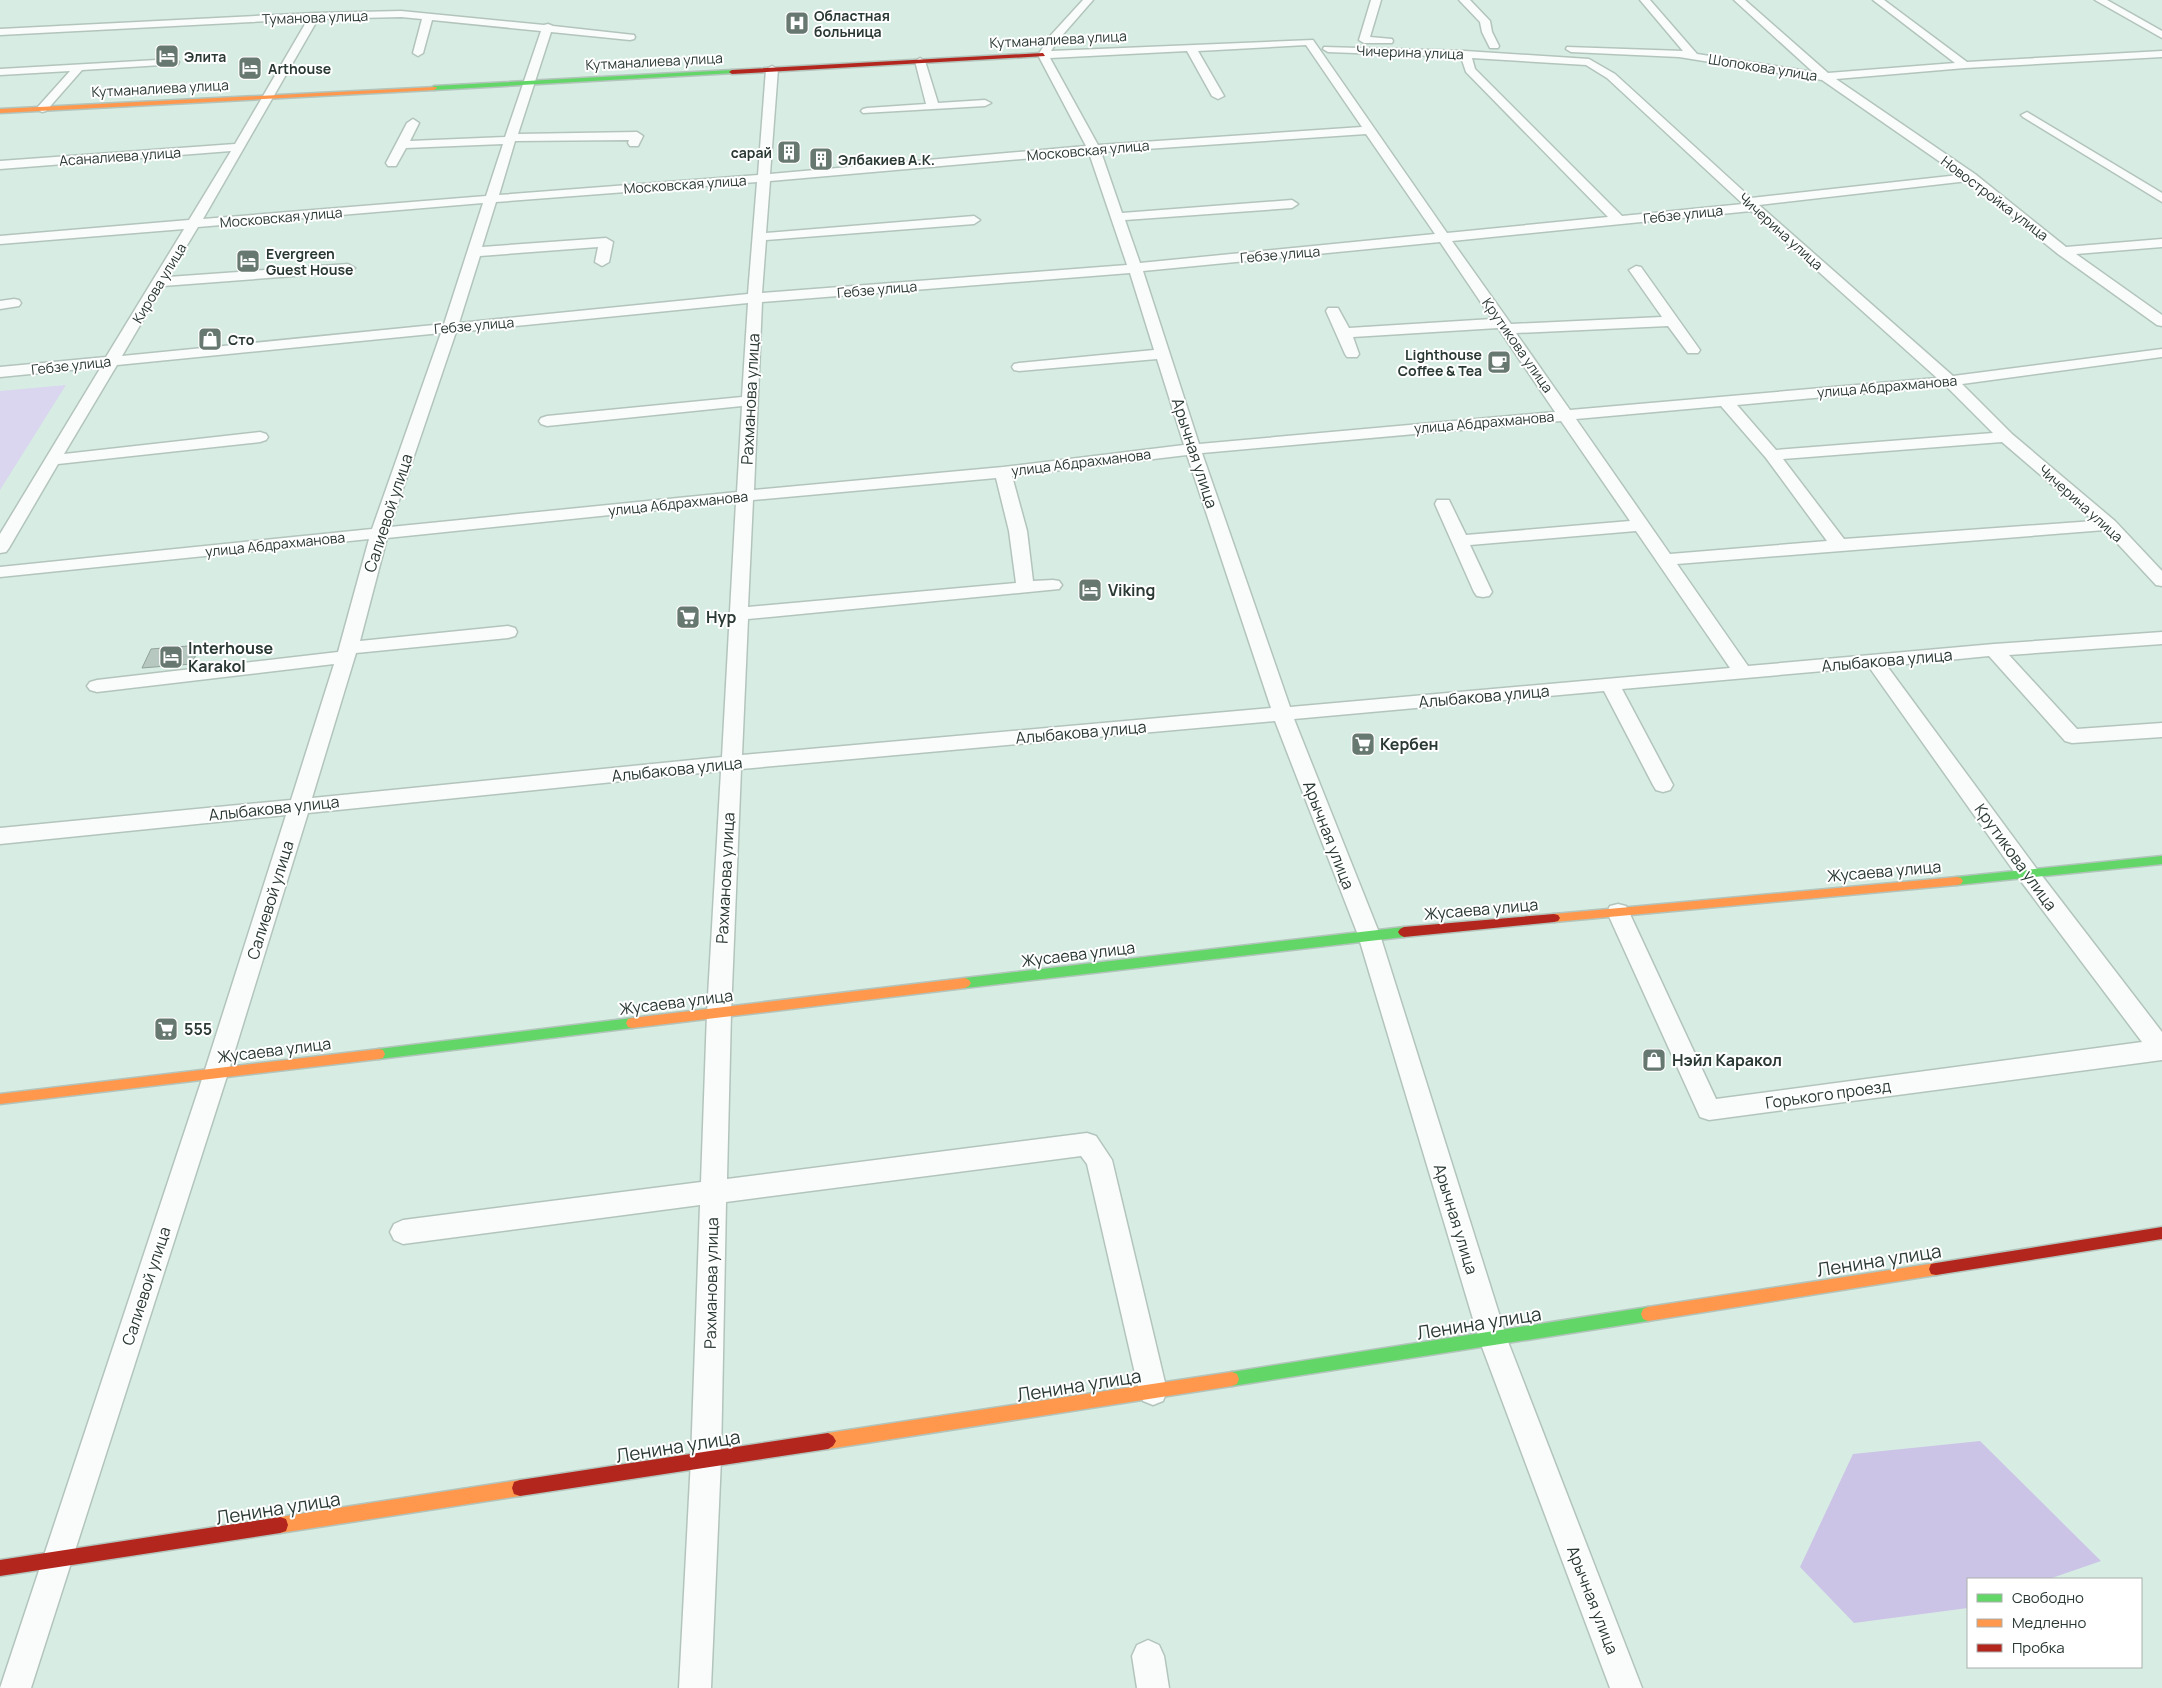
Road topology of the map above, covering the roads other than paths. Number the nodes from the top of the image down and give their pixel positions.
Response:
1 (1088, 0) edge
2 (1376, 0) edge
3 (1464, 0) edge
4 (1645, 0) edge
5 (1739, 0) edge
6 (1878, 0) edge
7 (2100, 0) edge
8 (315, 16) junction
9 (428, 16) junction
10 (548, 27) junction
11 (0, 32) edge
12 (2162, 34) edge
13 (630, 37) dead end
14 (1310, 42) joint
15 (1494, 46) junction
16 (1191, 48) junction
17 (1328, 48) dead end
18 (418, 53) dead end
19 (1465, 54) junction
20 (2162, 54) edge
21 (1043, 55) junction
22 (1692, 56) junction
23 (920, 61) junction
24 (174, 62) dead end
25 (1965, 65) junction
26 (80, 67) junction
27 (772, 69) junction
28 (0, 72) edge
29 (1825, 77) junction
30 (528, 82) junction
31 (1218, 96) dead end
32 (270, 98) junction
33 (985, 103) dead end
34 (933, 107) junction
35 (42, 109) junction
36 (0, 111) edge
37 (867, 111) dead end
38 (2027, 115) dead end
39 (413, 123) dead end
40 (1370, 130) junction
41 (510, 139) junction
42 (634, 142) dead end
43 (402, 145) junction
44 (240, 147) junction
45 (1094, 149) junction
46 (392, 163) dead end
47 (0, 165) edge
48 (1971, 177) junction
49 (764, 178) junction
50 (491, 198) junction
51 (2162, 198) edge
52 (1292, 204) dead end
53 (1751, 204) junction
54 (1118, 217) junction
55 (974, 220) dead end
56 (1618, 220) junction
57 (194, 225) junction
58 (760, 237) junction
59 (1444, 238) junction
60 (0, 240) edge
61 (2162, 243) edge
62 (2063, 251) junction
63 (474, 252) junction
64 (602, 262) dead end
65 (348, 268) dead end
66 (1135, 268) junction
67 (1636, 270) dead end
68 (159, 282) junction
69 (755, 298) junction
70 (1333, 311) dead end
71 (1673, 321) junction
72 (2162, 322) edge
73 (1504, 326) junction
74 (450, 327) junction
75 (1344, 333) junction
76 (1693, 350) dead end
77 (2162, 353) edge
78 (1164, 354) junction
79 (1352, 354) dead end
80 (113, 360) junction
81 (1019, 367) dead end
82 (0, 372) edge
83 (1950, 381) junction
84 (1725, 401) junction
85 (750, 402) junction
86 (1566, 415) junction
87 (547, 421) dead end
88 (260, 437) dead end
89 (2006, 437) junction
90 (1193, 449) junction
91 (1772, 455) junction
92 (54, 460) junction
93 (1003, 472) junction
94 (744, 496) junction
95 (1443, 504) dead end
96 (1642, 525) junction
97 (2109, 526) junction
98 (379, 534) junction
99 (1460, 541) junction
100 (1839, 545) junction
101 (0, 548) edge
102 (1666, 560) junction
103 (0, 572) edge
104 (2162, 580) edge
105 (1053, 585) dead end
106 (1025, 587) junction
107 (1483, 592) dead end
108 (738, 614) junction
109 (508, 632) dead end
110 (2162, 638) edge
111 (1994, 650) junction
112 (347, 652) junction
113 (1874, 661) junction
114 (1743, 673) junction
115 (1610, 685) junction
116 (97, 686) dead end
117 (1282, 713) junction
118 (2162, 730) edge
119 (731, 763) junction
120 (1663, 785) dead end
121 (299, 806) junction
122 (0, 836) edge
123 (2162, 860) edge
124 (2028, 874) junction
125 (1618, 912) junction
126 (1369, 935) junction
127 (719, 1013) junction
128 (2162, 1049) edge
129 (216, 1073) junction
130 (0, 1099) edge
131 (713, 1191) junction
132 (403, 1232) dead end
133 (2162, 1233) edge
134 (1493, 1339) junction
135 (1153, 1391) junction
136 (706, 1459) junction
137 (56, 1560) junction
138 (0, 1568) edge
139 (1148, 1656) dead end
140 (15, 1688) edge
141 (695, 1688) edge
142 (1153, 1688) edge
143 (1626, 1688) edge

1 - 21 street
2 - 15 street, Шопокова улица
3 - 15 street
4 - 22 street
5 - 29 street, Новостройка улица
6 - 25 street
7 - 12 street
8 - 9 street, Туманова улица
8 - 11 street, Туманова улица
8 - 32 street, Кирова улица
9 - 10 street, Туманова улица
9 - 18 street
10 - 13 street, Туманова улица
10 - 30 street, Салиевой улица
14 - 16 street, Кутманалиева улица
14 - 40 street, Крутикова улица
15 - 22 street, Шопокова улица
16 - 21 street, Кутманалиева улица
16 - 31 street
17 - 19 street, Чичерина улица
19 - 53 street, Чичерина улица
19 - 56 street
20 - 25 street, Шопокова улица
21 - 23 street, Кутманалиева улица
21 - 45 street, Арычная улица
22 - 29 street, Шопокова улица
23 - 27 street, Кутманалиева улица
23 - 34 street
24 - 26 street
25 - 29 street, Шопокова улица
26 - 28 street
26 - 35 street
27 - 30 street, Кутманалиева улица
27 - 49 street, Рахманова улица
29 - 48 street, Новостройка улица
30 - 32 street, Кутманалиева улица
30 - 41 street, Салиевой улица
32 - 35 street, Кутманалиева улица
32 - 44 street, Кирова улица
33 - 34 street
34 - 37 street
35 - 36 street, Кутманалиева улица
38 - 51 street
39 - 43 street
40 - 45 street, Московская улица
40 - 59 street, Крутикова улица
41 - 42 street
41 - 43 street
41 - 50 street, Салиевой улица
43 - 46 street
44 - 47 street, Асаналиева улица
44 - 57 street, Кирова улица
45 - 49 street, Московская улица
45 - 54 street, Арычная улица
48 - 53 street, Гебзе улица
48 - 62 street, Новостройка улица
49 - 50 street, Московская улица
49 - 58 street, Рахманова улица
50 - 57 street, Московская улица
50 - 63 street, Салиевой улица
52 - 54 street
53 - 56 street, Гебзе улица
53 - 83 street, Чичерина улица
54 - 66 street, Арычная улица
55 - 58 street
56 - 59 street, Гебзе улица
57 - 60 street, Московская улица
57 - 68 street, Кирова улица
58 - 69 street, Рахманова улица
59 - 66 street, Гебзе улица
59 - 73 street, Крутикова улица
61 - 62 street
62 - 72 street, Новостройка улица
63 - 64 street
63 - 74 street, Салиевой улица
65 - 68 street
66 - 69 street, Гебзе улица
66 - 78 street, Арычная улица
67 - 71 street
68 - 80 street, Кирова улица
69 - 74 street, Гебзе улица
69 - 85 street, Рахманова улица
70 - 75 street
71 - 73 street
71 - 76 street
73 - 75 street
73 - 86 street, Крутикова улица
74 - 80 street, Гебзе улица
74 - 98 street, Салиевой улица
75 - 79 street
77 - 83 street, улица Абдрахманова
78 - 81 street
78 - 90 street, Арычная улица
80 - 82 street, Гебзе улица
80 - 92 street, Кирова улица
83 - 84 street, улица Абдрахманова
83 - 89 street, Чичерина улица
84 - 86 street, улица Абдрахманова
84 - 91 street
85 - 87 street
85 - 94 street, Рахманова улица
86 - 90 street, улица Абдрахманова
86 - 96 street, Крутикова улица
88 - 92 street
89 - 91 street
89 - 97 street, Чичерина улица
90 - 93 street, улица Абдрахманова
90 - 117 street, Арычная улица
91 - 100 street
92 - 101 street, Кирова улица
93 - 94 street, улица Абдрахманова
93 - 106 street
94 - 98 street, улица Абдрахманова
94 - 108 street, Рахманова улица
95 - 99 street
96 - 99 street
96 - 102 street, Крутикова улица
97 - 100 street
97 - 104 street, Чичерина улица
98 - 103 street, улица Абдрахманова
98 - 112 street, Салиевой улица
99 - 107 street
100 - 102 street
102 - 114 street, Крутикова улица
105 - 106 street
106 - 108 street
108 - 119 street, Рахманова улица
109 - 112 street
110 - 111 street, Алыбакова улица
111 - 113 street, Алыбакова улица
111 - 118 street
112 - 116 street
112 - 121 street, Салиевой улица
113 - 114 street, Алыбакова улица
113 - 124 street, Крутикова улица
114 - 115 street, Алыбакова улица
115 - 117 street, Алыбакова улица
115 - 120 street
117 - 119 street, Алыбакова улица
117 - 126 street, Арычная улица
119 - 121 street, Алыбакова улица
119 - 127 street, Рахманова улица
121 - 122 street, Алыбакова улица
121 - 129 street, Салиевой улица
123 - 124 street, Жусаева улица
124 - 125 street, Жусаева улица
124 - 128 street, Крутикова улица
125 - 126 street, Жусаева улица
125 - 128 street, Горького проезд
126 - 127 street, Жусаева улица
126 - 134 street, Арычная улица
127 - 129 street, Жусаева улица
127 - 131 street, Рахманова улица
129 - 130 street, Жусаева улица
129 - 137 street, Салиевой улица
131 - 132 street
131 - 135 street
131 - 136 street, Рахманова улица
133 - 134 street, Ленина улица
134 - 135 street, Ленина улица
134 - 143 street, Арычная улица
135 - 136 street, Ленина улица
136 - 137 street, Ленина улица
136 - 141 street, Рахманова улица
137 - 138 street, Ленина улица
137 - 140 street, Салиевой улица
139 - 142 street

